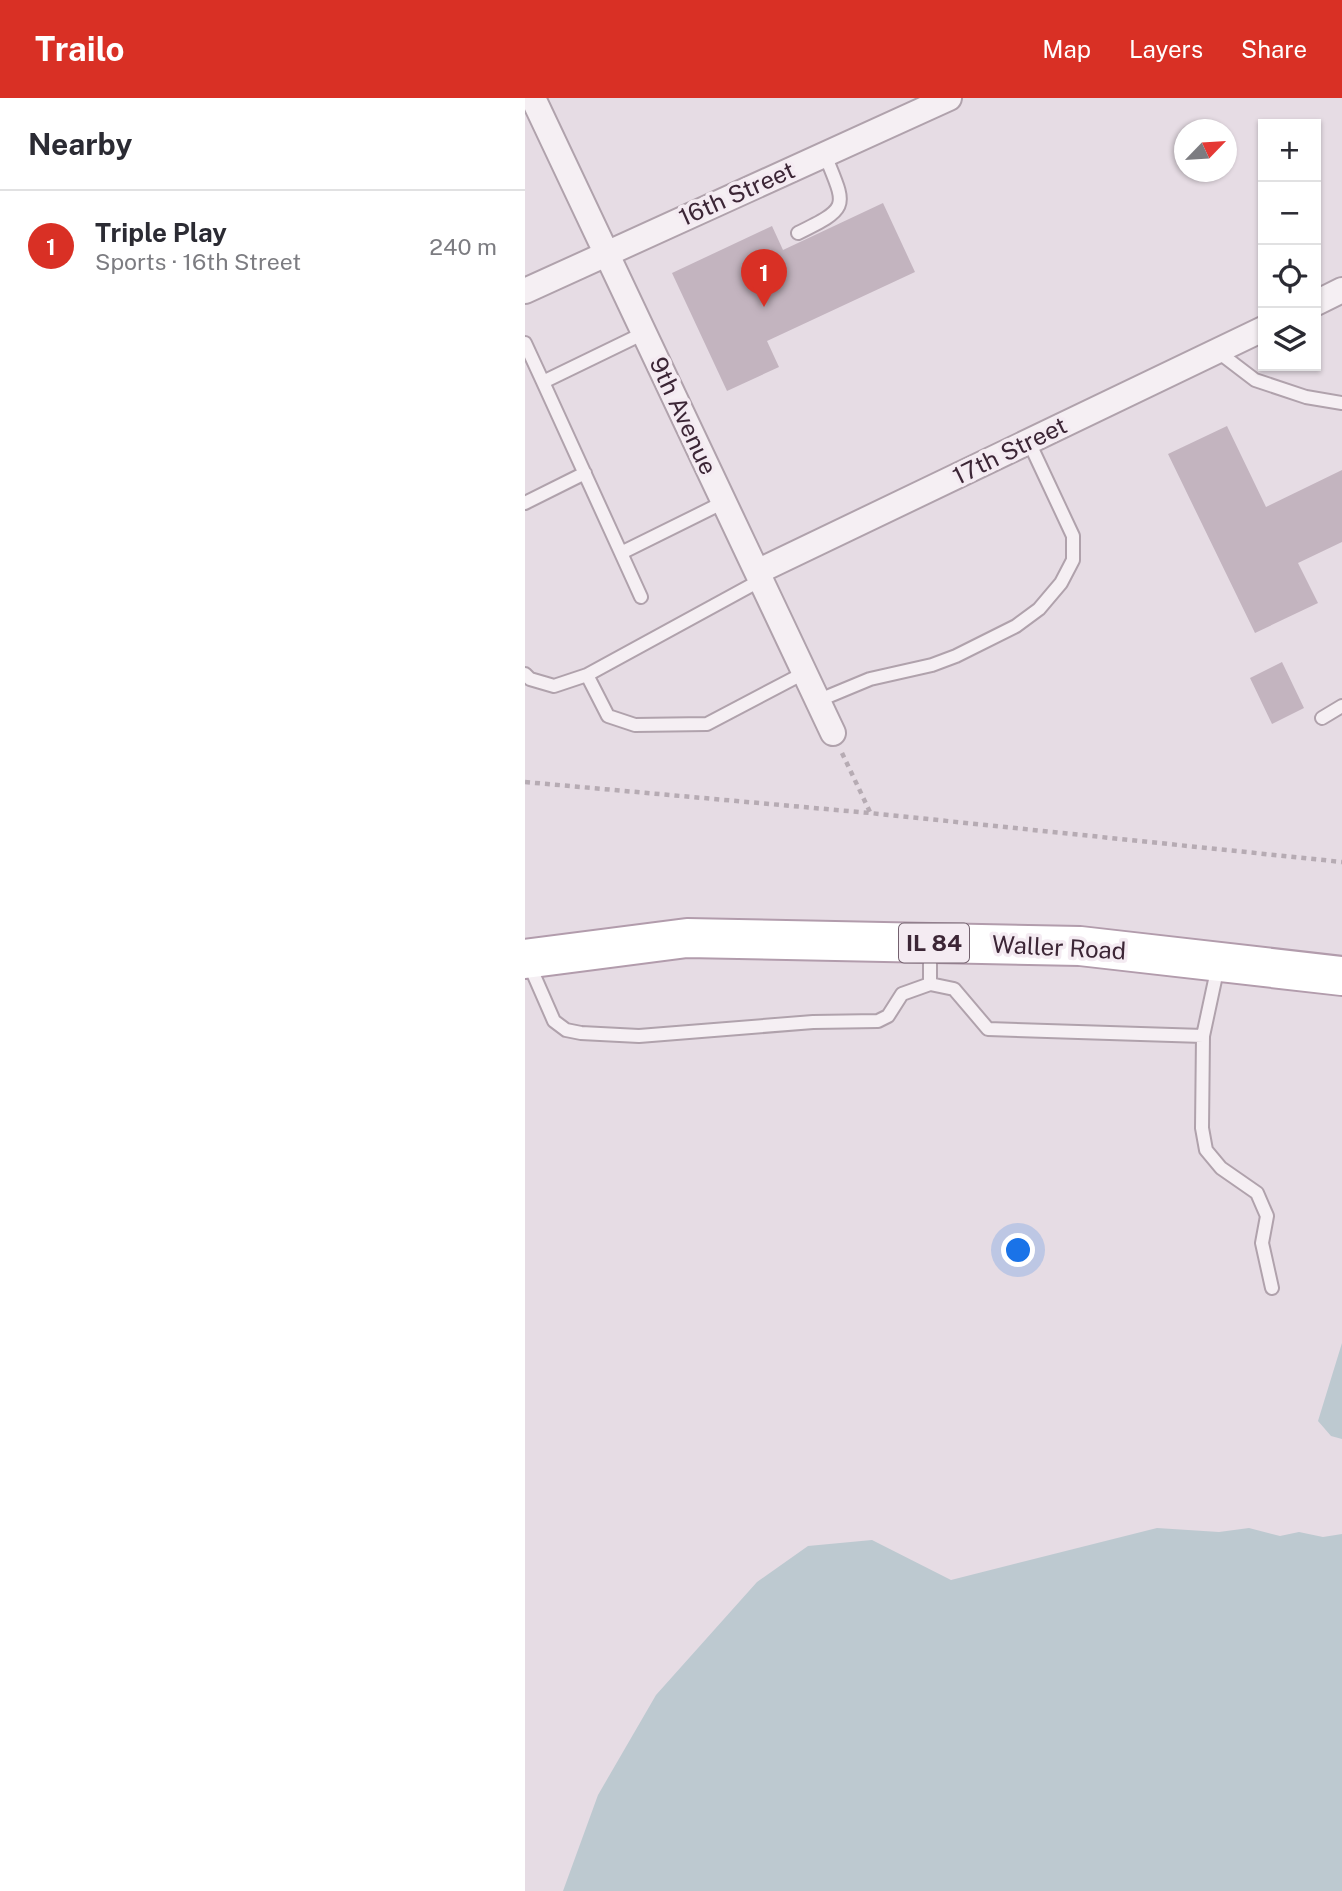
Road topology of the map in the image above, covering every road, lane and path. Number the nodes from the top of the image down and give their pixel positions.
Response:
1 (533, 98) edge
2 (949, 98) edge
3 (825, 155) junction
4 (798, 233) dead end
5 (606, 254) junction
6 (1342, 290) edge
7 (525, 291) edge
8 (1321, 300) edge
9 (1258, 331) edge
10 (644, 333) junction
11 (525, 343) edge
12 (1217, 351) junction
13 (543, 382) junction
14 (1342, 402) edge
15 (1028, 442) junction
16 (585, 473) junction
17 (724, 502) junction
18 (525, 503) edge
19 (621, 553) junction
20 (759, 576) junction
21 (641, 597) dead end
22 (804, 673) junction
23 (525, 674) edge
24 (587, 675) junction
25 (817, 701) junction
26 (1342, 706) edge
27 (1322, 718) dead end
28 (833, 733) joint
29 (525, 782) edge
30 (870, 813) junction
31 (1342, 862) edge
32 (930, 943) junction
33 (526, 959) edge
34 (1218, 962) junction
35 (1342, 976) edge
36 (930, 984) junction
37 (1203, 1036) junction
38 (1272, 1288) dead end

1 - 5 street, 9th Avenue
2 - 3 street, 16th Street
3 - 4 lane
3 - 5 street, 16th Street
5 - 7 street, 16th Street
5 - 10 street, 9th Avenue
6 - 8 street
9 - 12 street, 17th Street
10 - 13 lane
10 - 17 street, 9th Avenue
11 - 13 lane
12 - 14 lane
12 - 15 street, 17th Street
13 - 16 lane
15 - 20 street, 17th Street
15 - 25 lane
16 - 18 lane
16 - 19 lane
17 - 19 lane
17 - 20 street, 9th Avenue
19 - 21 lane
20 - 22 street, 9th Avenue
20 - 24 lane
22 - 24 lane
22 - 25 street, 9th Avenue
23 - 24 lane
25 - 28 street, 9th Avenue
26 - 27 lane
28 - 30 path
29 - 30 path
30 - 31 path
32 - 33 main road, Waller Road / IL 84
32 - 34 main road, Waller Road / IL 84
32 - 36 lane
33 - 36 lane
34 - 35 main road, Waller Road / IL 84
34 - 37 lane
36 - 37 lane
37 - 38 lane

